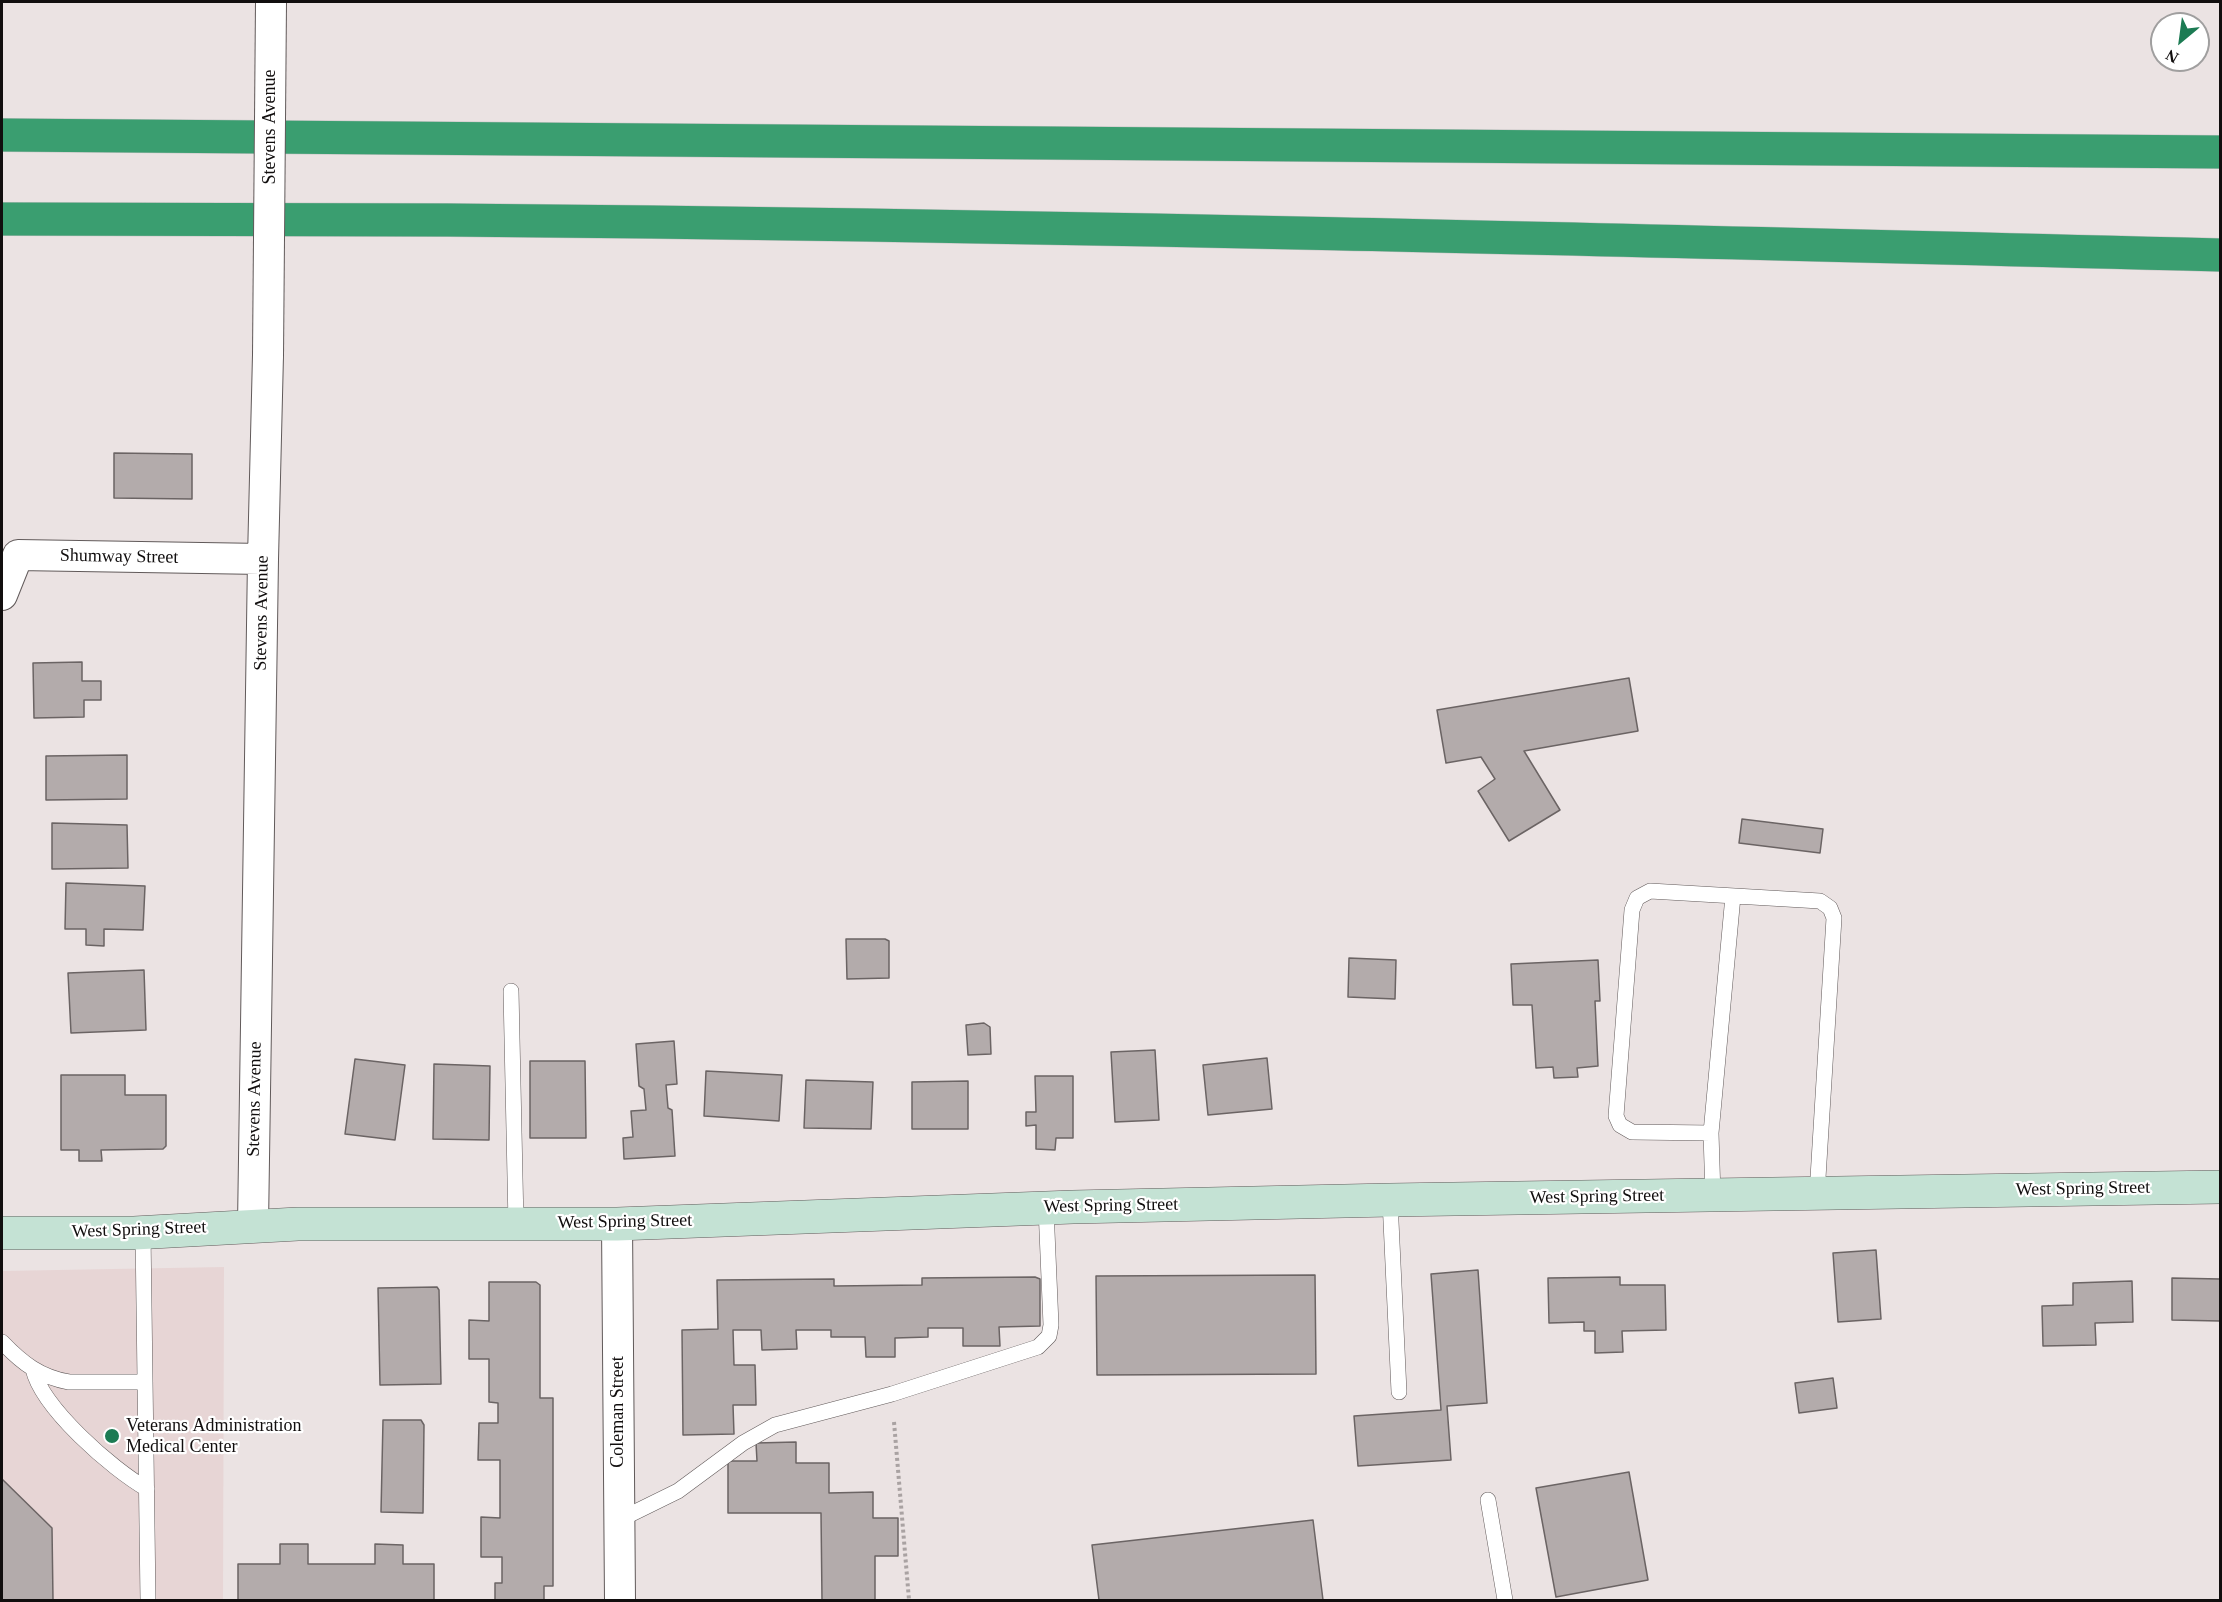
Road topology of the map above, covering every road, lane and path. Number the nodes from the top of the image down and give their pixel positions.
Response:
1 (271, 2) edge
2 (2, 135) edge
3 (2220, 152) edge
4 (2, 220) edge
5 (2220, 255) edge
6 (263, 559) junction
7 (2, 595) edge
8 (1733, 896) junction
9 (511, 991) dead end
10 (1711, 1133) junction
11 (2220, 1187) edge
12 (1817, 1194) junction
13 (1713, 1196) junction
14 (1390, 1200) junction
15 (1046, 1208) junction
16 (516, 1224) junction
17 (617, 1224) junction
18 (253, 1225) junction
19 (143, 1232) junction
20 (2, 1233) edge
21 (2, 1342) edge
22 (33, 1369) junction
23 (145, 1382) junction
24 (1399, 1392) dead end
25 (892, 1394) junction
26 (147, 1489) junction
27 (1488, 1500) dead end
28 (619, 1520) junction
29 (148, 1600) edge
30 (620, 1600) edge
31 (909, 1600) edge
32 (1505, 1600) edge

1 - 6 street, Stevens Avenue, bridge
2 - 3 highway
4 - 5 highway
6 - 7 street, Shumway Street
6 - 18 street, Stevens Avenue
8 - 10 lane
8 - 10 lane
8 - 12 lane
9 - 16 lane
10 - 13 lane
11 - 12 main road, West Spring Street
12 - 13 main road, West Spring Street
13 - 14 main road, West Spring Street
14 - 15 main road, West Spring Street
14 - 24 lane
15 - 17 main road, West Spring Street
15 - 25 lane
16 - 17 main road, West Spring Street
16 - 18 main road, West Spring Street
17 - 28 street, Coleman Street
18 - 19 main road, West Spring Street
19 - 20 main road, West Spring Street
19 - 23 lane
21 - 22 lane
22 - 23 lane
22 - 26 lane
23 - 26 lane
25 - 28 lane
25 - 31 path
26 - 29 lane
27 - 32 lane
28 - 30 street, Coleman Street

